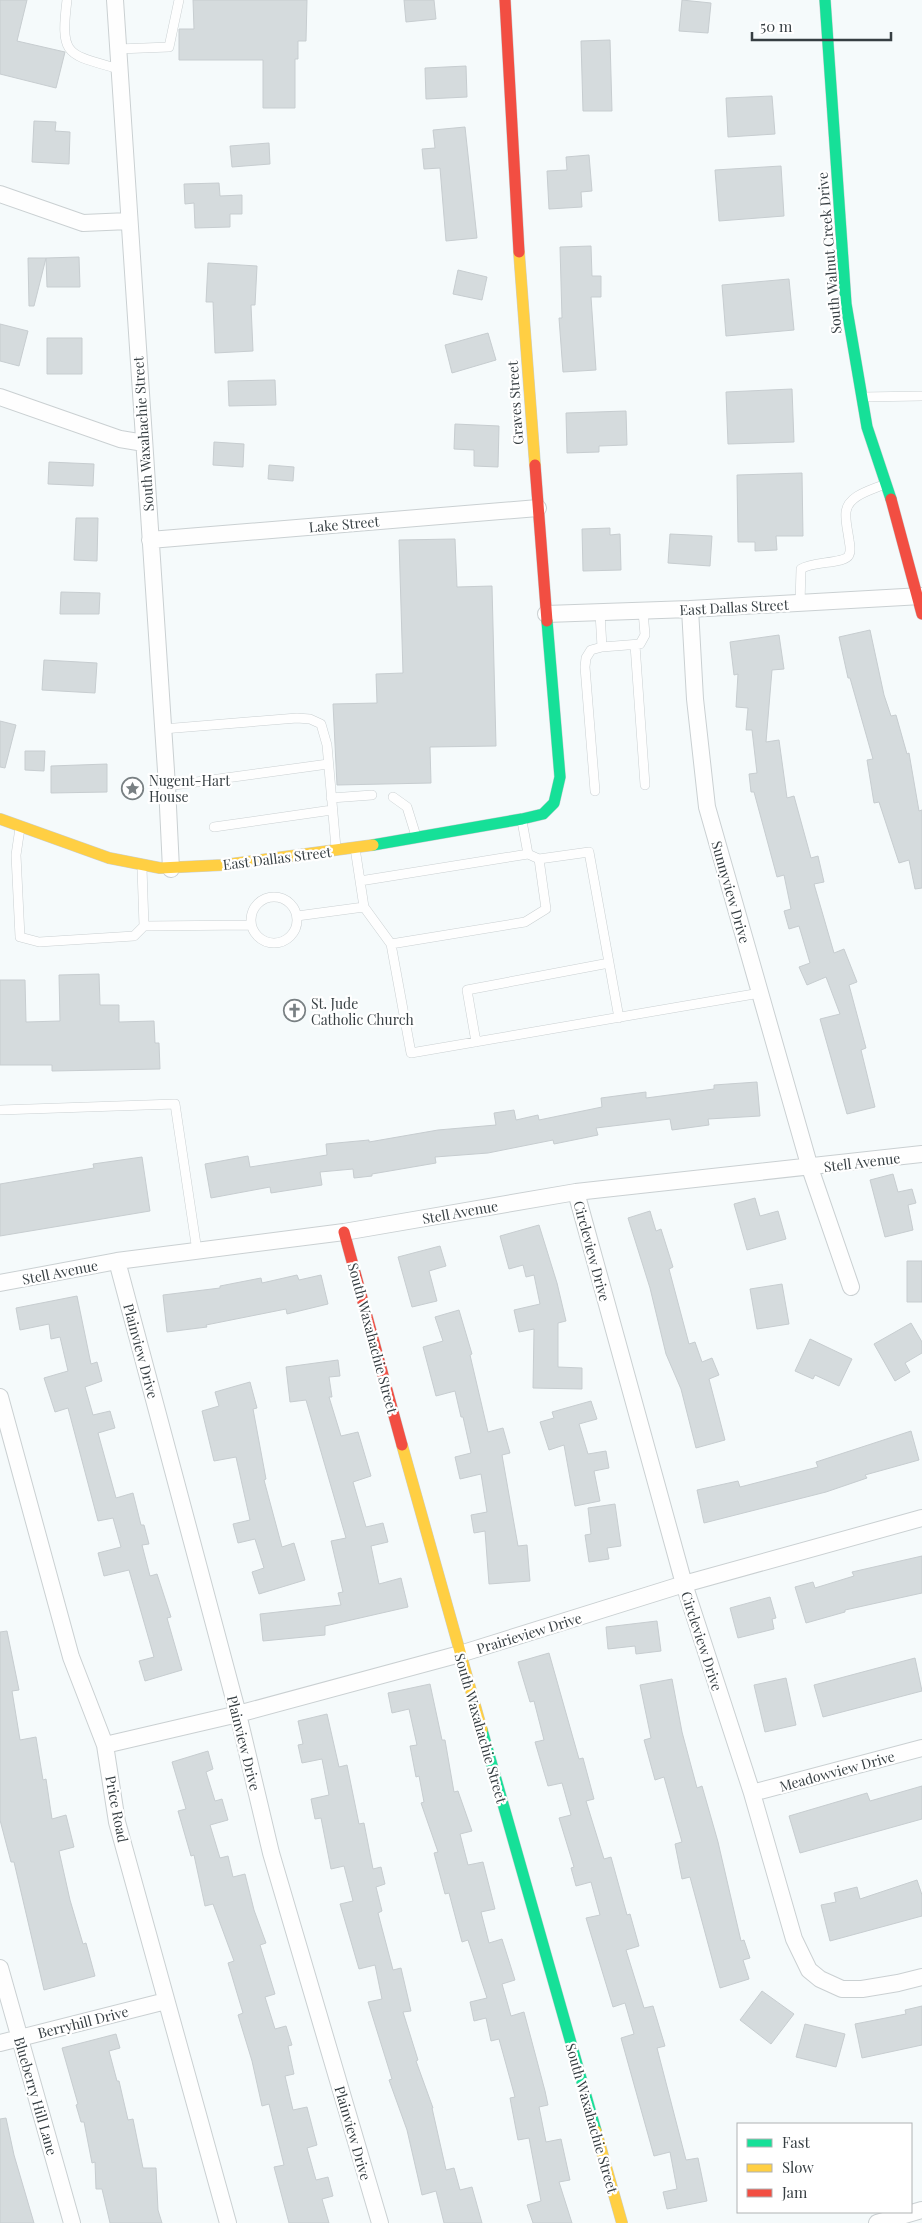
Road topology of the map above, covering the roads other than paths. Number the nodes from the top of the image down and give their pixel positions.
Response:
1 (68, 0) edge
2 (115, 0) edge
3 (180, 0) edge
4 (505, 0) edge
5 (825, 0) edge
6 (118, 49) junction
7 (119, 69) junction
8 (0, 194) edge
9 (128, 220) junction
10 (922, 396) edge
11 (0, 397) edge
12 (862, 397) junction
13 (144, 443) junction
14 (886, 484) junction
15 (538, 508) junction
16 (150, 540) junction
17 (920, 596) edge
18 (800, 603) junction
19 (690, 609) junction
20 (643, 611) junction
21 (600, 613) junction
22 (546, 614) junction
23 (922, 614) edge
24 (635, 645) junction
25 (602, 647) junction
26 (163, 729) junction
27 (328, 764) junction
28 (645, 785) dead end
29 (167, 786) junction
30 (594, 791) dead end
31 (372, 796) dead end
32 (393, 797) dead end
33 (331, 798) junction
34 (554, 803) joint
35 (332, 810) junction
36 (0, 818) edge
37 (522, 819) junction
38 (21, 826) junction
39 (214, 826) dead end
40 (416, 838) junction
41 (355, 848) junction
42 (336, 851) junction
43 (528, 854) junction
44 (539, 859) junction
45 (142, 866) junction
46 (171, 869) junction
47 (360, 881) junction
48 (364, 907) junction
49 (297, 916) junction
50 (251, 925) junction
51 (144, 926) junction
52 (391, 944) junction
53 (609, 963) junction
54 (760, 993) junction
55 (619, 1018) junction
56 (476, 1042) junction
57 (0, 1110) edge
58 (922, 1154) edge
59 (810, 1168) junction
60 (576, 1192) junction
61 (344, 1232) junction
62 (197, 1251) junction
63 (117, 1261) junction
64 (0, 1283) edge
65 (851, 1287) dead end
66 (0, 1397) edge
67 (922, 1518) edge
68 (684, 1584) junction
69 (460, 1654) junction
70 (238, 1714) junction
71 (105, 1745) junction
72 (922, 1748) edge
73 (752, 1793) junction
74 (0, 1968) edge
75 (922, 1977) edge
76 (166, 2001) junction
77 (19, 2038) junction
78 (0, 2043) edge
79 (911, 2213) edge
80 (72, 2223) edge
81 (228, 2223) edge
82 (380, 2223) edge
83 (622, 2223) edge
84 (876, 2223) edge

1 - 7 lane
2 - 6 street, South Waxahachie Street
3 - 6 lane
4 - 15 street, Graves Street
5 - 12 street, South Walnut Creek Drive
6 - 7 street, South Waxahachie Street
7 - 9 street, South Waxahachie Street
8 - 9 street
9 - 13 street, South Waxahachie Street
10 - 12 lane
11 - 13 street
12 - 14 street, South Walnut Creek Drive
13 - 16 street, South Waxahachie Street
14 - 17 street, South Walnut Creek Drive
14 - 18 lane
15 - 16 street, Lake Street
15 - 22 street, Graves Street
16 - 26 street, South Waxahachie Street
17 - 18 street, East Dallas Street
17 - 23 street, South Walnut Creek Drive
18 - 19 street, East Dallas Street
19 - 20 street, East Dallas Street
19 - 54 street, Sunnyview Drive
20 - 21 street, East Dallas Street
20 - 24 lane
21 - 22 street, East Dallas Street
21 - 25 lane
22 - 34 street, Graves Street
24 - 25 lane
24 - 28 lane
25 - 30 lane
26 - 27 lane
26 - 29 street, South Waxahachie Street
27 - 29 lane
27 - 33 lane
29 - 46 street, South Waxahachie Street
31 - 33 lane
32 - 40 lane
33 - 35 lane
34 - 37 street, East Dallas Street
35 - 39 lane
35 - 42 lane
36 - 38 street, East Dallas Street
37 - 40 street, East Dallas Street
37 - 43 lane
38 - 45 street, East Dallas Street
38 - 51 lane
40 - 41 street, East Dallas Street
41 - 42 street, East Dallas Street
41 - 47 lane
42 - 46 street, East Dallas Street
43 - 44 lane
43 - 47 lane
44 - 52 lane
44 - 53 lane
45 - 46 street, East Dallas Street
45 - 51 lane
47 - 48 lane
48 - 49 lane
48 - 52 lane
49 - 50 lane
49 - 50 lane
50 - 51 lane
52 - 56 lane
53 - 55 lane
53 - 56 lane
54 - 55 lane
54 - 59 street, Sunnyview Drive
55 - 56 lane
57 - 62 lane
58 - 59 street, Stell Avenue
59 - 60 street, Stell Avenue
59 - 65 street, Sunnyview Drive
60 - 61 street, Stell Avenue
60 - 68 street, Circleview Drive
61 - 62 street, Stell Avenue
61 - 69 street, South Waxahachie Street
62 - 63 street, Stell Avenue
63 - 64 street, Stell Avenue
63 - 70 street, Plainview Drive
66 - 71 street, Price Road
67 - 68 street, Prairieview Drive
68 - 69 street, Prairieview Drive
68 - 73 street, Circleview Drive
69 - 70 street, Prairieview Drive
69 - 83 street, South Waxahachie Street
70 - 71 street, Prairieview Drive
70 - 82 street, Plainview Drive
71 - 76 street, Price Road
72 - 73 street, Meadowview Drive
73 - 75 street, Circleview Drive
74 - 77 street, Blueberry Hill Lane
76 - 77 street, Berryhill Drive
76 - 81 street, Price Road
77 - 78 street, Berryhill Drive
77 - 80 street, Blueberry Hill Lane
79 - 84 street

